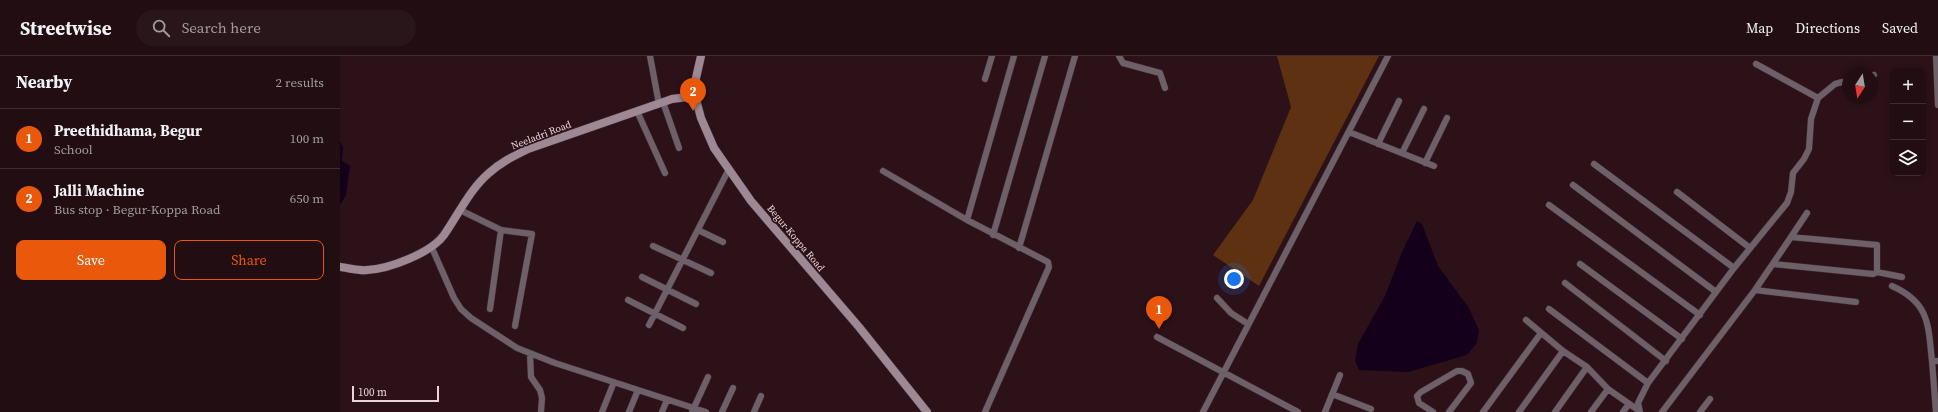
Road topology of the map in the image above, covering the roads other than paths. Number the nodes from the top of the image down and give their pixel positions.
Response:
1 (650, 56) edge
2 (701, 56) edge
3 (992, 56) edge
4 (1014, 56) edge
5 (1045, 56) edge
6 (1075, 56) edge
7 (1119, 56) edge
8 (1388, 56) edge
9 (1936, 56) edge
10 (1756, 64) dead end
11 (985, 79) dead end
12 (1842, 82) edge
13 (1165, 88) dead end
14 (695, 96) junction
15 (1818, 98) junction
16 (1399, 101) dead end
17 (661, 103) junction
18 (1938, 105) edge
19 (1424, 109) dead end
20 (637, 111) junction
21 (1447, 118) dead end
22 (1349, 132) junction
23 (1378, 144) junction
24 (679, 148) dead end
25 (1402, 153) junction
26 (1425, 163) junction
27 (1594, 164) dead end
28 (1434, 166) dead end
29 (729, 169) junction
30 (883, 171) dead end
31 (665, 173) dead end
32 (1573, 185) dead end
33 (1677, 192) dead end
34 (1549, 205) dead end
35 (460, 210) junction
36 (1807, 213) dead end
37 (966, 220) junction
38 (501, 230) junction
39 (698, 230) junction
40 (993, 235) junction
41 (1791, 237) junction
42 (723, 242) dead end
43 (653, 246) dead end
44 (432, 248) junction
45 (1019, 248) junction
46 (1750, 248) junction
47 (682, 260) junction
48 (1580, 264) dead end
49 (1773, 264) junction
50 (340, 267) edge
51 (1734, 268) junction
52 (1877, 272) junction
53 (711, 273) dead end
54 (642, 277) dead end
55 (1902, 277) dead end
56 (1565, 283) dead end
57 (1892, 286) dead end
58 (667, 290) junction
59 (1755, 290) junction
60 (1716, 292) junction
61 (1217, 298) dead end
62 (628, 300) dead end
63 (1856, 302) dead end
64 (696, 304) dead end
65 (490, 309) dead end
66 (1549, 309) dead end
67 (654, 314) junction
68 (1700, 315) junction
69 (1526, 320) dead end
70 (1248, 324) junction
71 (649, 325) dead end
72 (515, 326) dead end
73 (683, 328) dead end
74 (1541, 333) junction
75 (1157, 337) dead end
76 (1682, 338) junction
77 (1564, 351) junction
78 (530, 354) junction
79 (1666, 361) junction
80 (1935, 361) edge
81 (1587, 367) junction
82 (1224, 371) junction
83 (1340, 374) dead end
84 (708, 377) dead end
85 (614, 382) junction
86 (1648, 383) junction
87 (734, 388) dead end
88 (1608, 389) junction
89 (638, 390) junction
90 (1332, 394) junction
91 (761, 396) dead end
92 (1710, 399) dead end
93 (668, 400) junction
94 (1628, 405) junction
95 (1371, 409) dead end
96 (692, 410) edge
97 (1639, 411) edge
98 (542, 412) edge
99 (602, 412) edge
100 (629, 412) edge
101 (662, 412) edge
102 (706, 412) edge
103 (722, 412) edge
104 (754, 412) edge
105 (927, 412) edge
106 (986, 412) edge
107 (1203, 412) edge
108 (1298, 412) edge
109 (1325, 412) edge
110 (1432, 412) edge
111 (1449, 412) edge
112 (1483, 412) edge
113 (1519, 412) edge
114 (1555, 412) edge
115 (1591, 412) edge
116 (1623, 412) edge
117 (1662, 412) edge
118 (1700, 412) edge
119 (1936, 412) edge

1 - 17 street
2 - 14 main road, Begur-Koppa Road
3 - 11 street
4 - 37 street
5 - 40 street
6 - 45 street
7 - 13 street
8 - 22 street
9 - 18 street
10 - 15 street
12 - 15 street
14 - 17 main road, Neeladri Road
14 - 29 main road, Begur-Koppa Road
15 - 46 street
16 - 23 street
17 - 20 main road, Neeladri Road
17 - 24 street
19 - 25 street
20 - 31 street
20 - 35 main road, Neeladri Road
21 - 26 street
22 - 23 street
22 - 70 street
23 - 25 street
25 - 26 street
26 - 28 street
27 - 51 street
29 - 39 street
29 - 105 main road, Begur-Koppa Road
30 - 37 street
32 - 60 street
33 - 46 street
34 - 68 street
35 - 38 street
35 - 44 main road, Neeladri Road
36 - 41 street
37 - 40 street
38 - 65 street
38 - 72 street
39 - 42 street
39 - 47 street
40 - 45 street
41 - 49 street
41 - 52 street
43 - 47 street
44 - 50 main road, Neeladri Road
44 - 78 street
45 - 106 street
46 - 51 street
47 - 53 street
47 - 58 street
48 - 76 street
49 - 52 street
49 - 59 street
51 - 60 street
52 - 55 street
54 - 58 street
56 - 79 street
57 - 80 street
58 - 64 street
58 - 67 street
59 - 63 street
59 - 117 street
60 - 68 street
61 - 70 street
62 - 67 street
66 - 86 street
67 - 71 street
67 - 73 street
68 - 76 street
69 - 74 street
70 - 82 street
74 - 77 street
74 - 112 street
75 - 82 street
76 - 79 street
77 - 81 street
77 - 113 street
78 - 85 street
78 - 98 street
79 - 86 street
80 - 119 street
81 - 88 street
81 - 114 street
82 - 107 street
82 - 108 street
83 - 90 street
84 - 96 street
85 - 89 street
85 - 99 street
86 - 97 street
87 - 103 street
88 - 94 street
88 - 115 street
89 - 93 street
89 - 100 street
90 - 95 street
90 - 109 street
91 - 104 street
92 - 118 street
93 - 96 street
93 - 101 street
94 - 97 street
94 - 116 street
96 - 102 street
110 - 111 street

